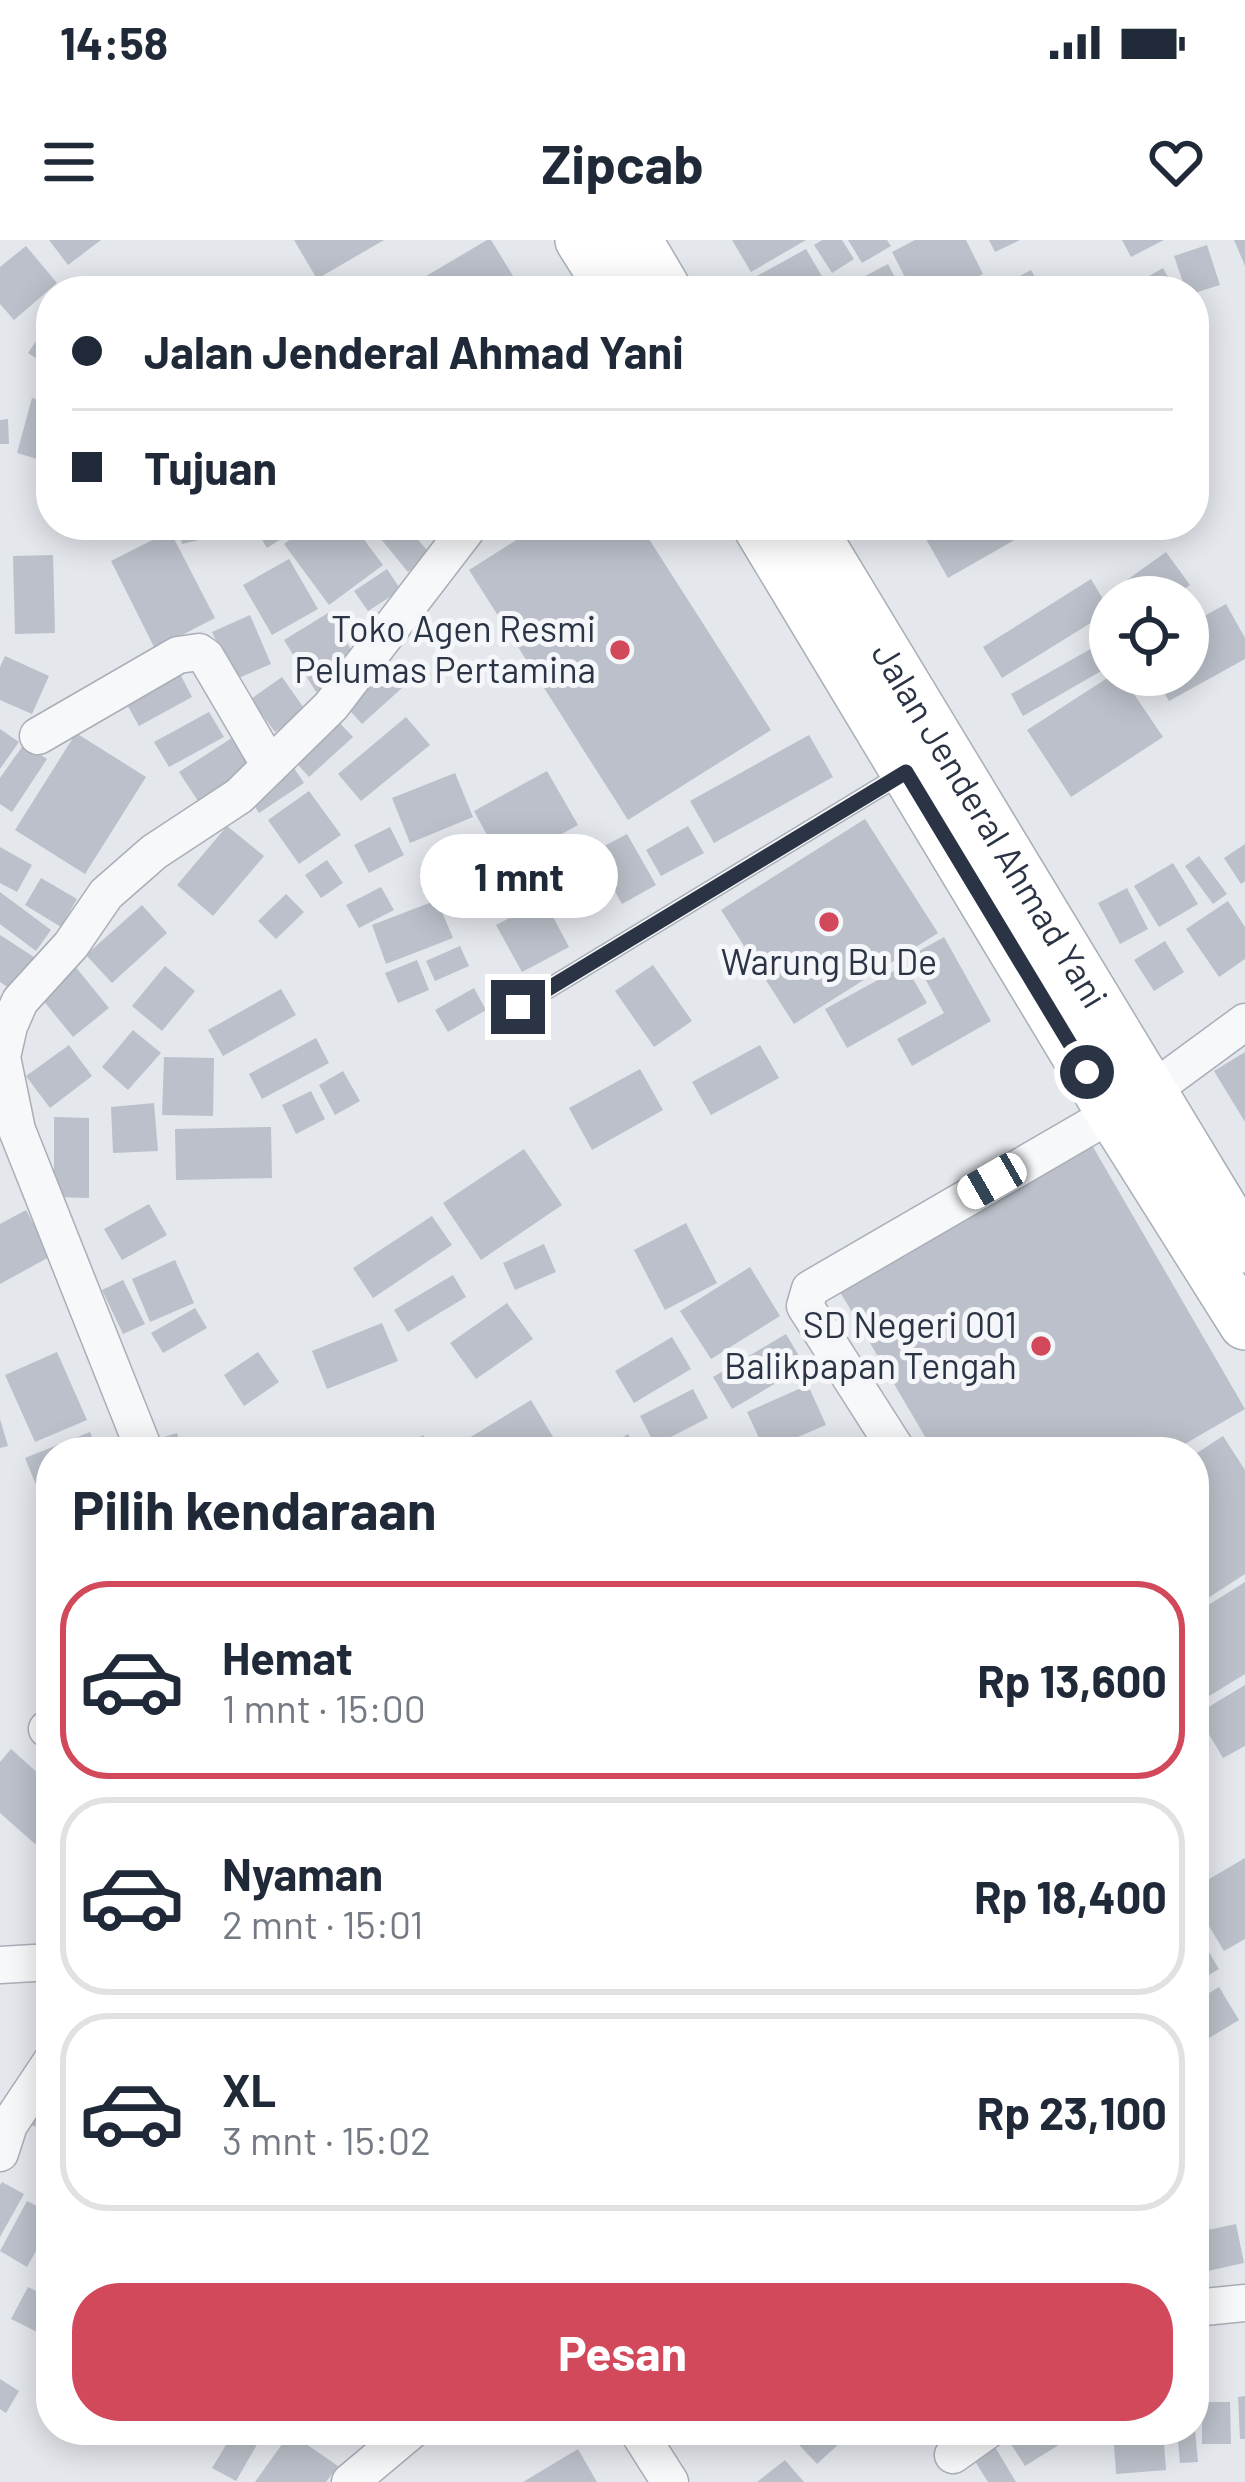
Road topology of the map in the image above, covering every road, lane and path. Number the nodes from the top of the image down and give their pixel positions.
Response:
1 (581, 240) edge
2 (636, 240) edge
3 (604, 276) edge
4 (657, 276) edge
5 (458, 540) edge
6 (767, 540) edge
7 (816, 540) edge
8 (38, 736) dead end
9 (270, 766) junction
10 (906, 772) junction
11 (518, 1007) dead end
12 (1245, 1022) edge
13 (1131, 1101) junction
14 (1245, 1247) edge
15 (1245, 1324) edge
16 (139, 1437) edge
17 (889, 1437) edge
18 (36, 1964) edge
19 (0, 1965) edge
20 (36, 2084) edge
21 (0, 2153) edge
22 (1245, 2303) edge
23 (1209, 2307) edge
24 (394, 2445) edge
25 (647, 2445) edge
26 (967, 2445) edge
27 (953, 2455) dead end
28 (350, 2482) edge
29 (670, 2482) edge

1 - 3 main road
2 - 4 main road
5 - 9 street
6 - 10 main road, Jalan Jenderal Ahmad Yani
7 - 13 main road, Jalan Jenderal Ahmad Yani
8 - 9 street
9 - 16 street
10 - 11 lane
10 - 13 main road, Jalan Jenderal Ahmad Yani
12 - 13 street
13 - 14 main road, Jalan Jenderal Ahmad Yani
13 - 15 main road, Jalan Jenderal Ahmad Yani
13 - 17 street
18 - 19 street
20 - 21 street
22 - 23 street
24 - 28 street
25 - 29 street
26 - 27 street

